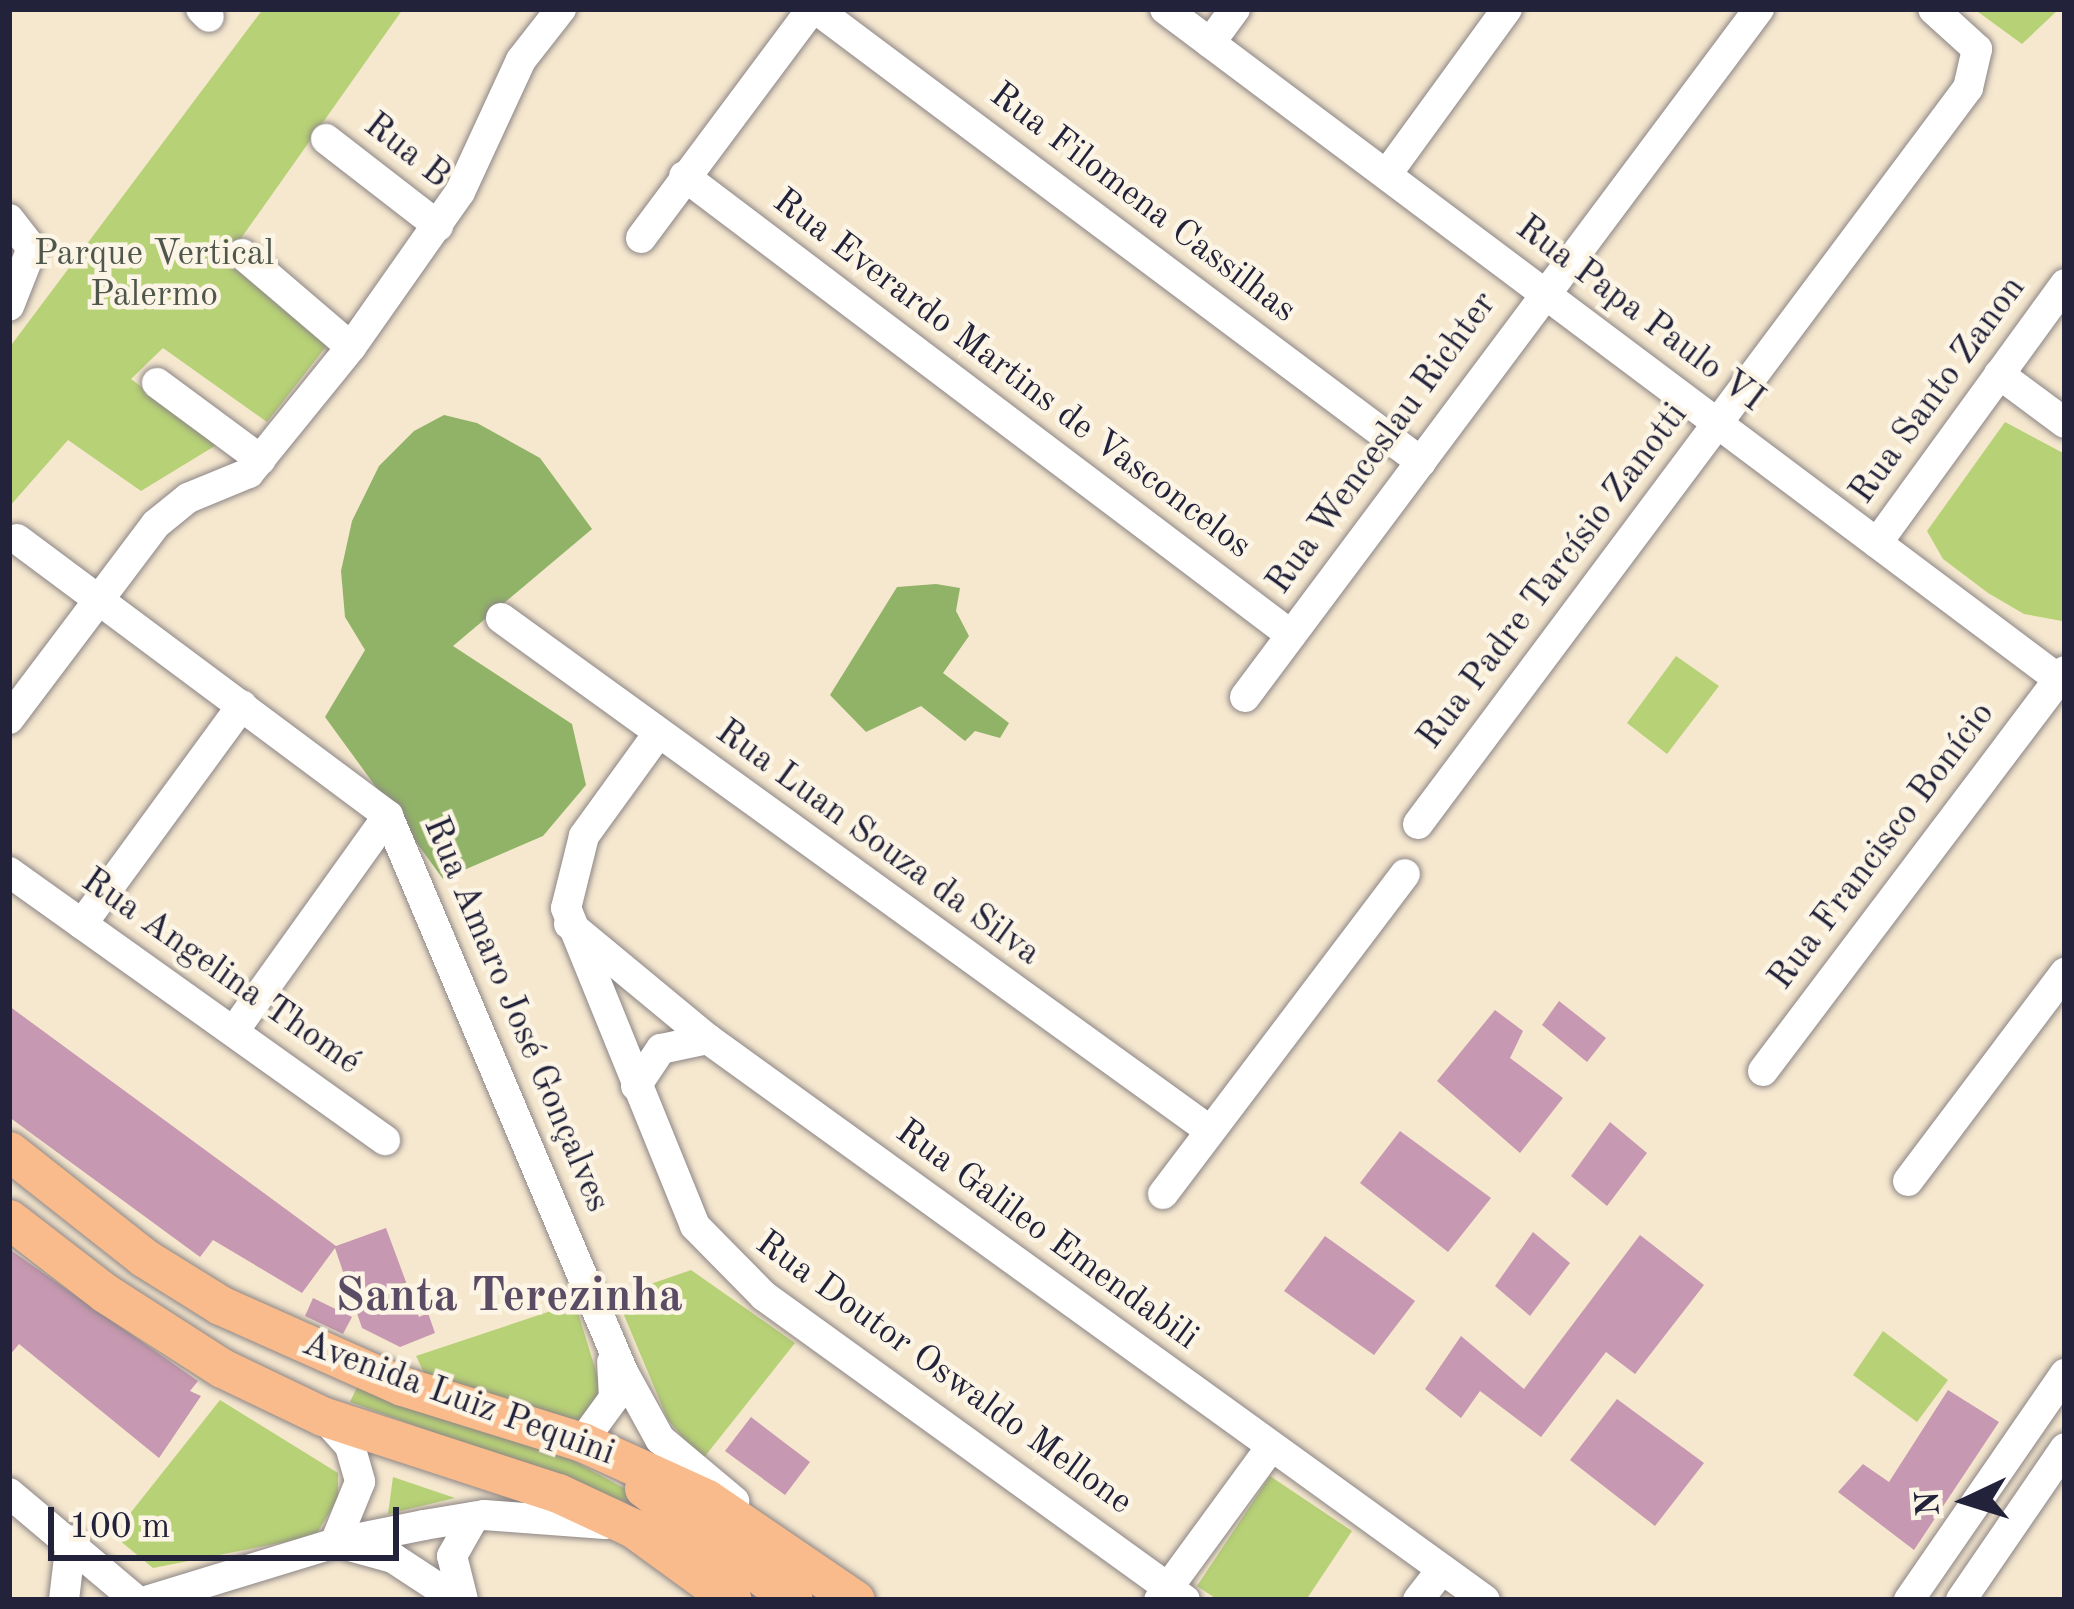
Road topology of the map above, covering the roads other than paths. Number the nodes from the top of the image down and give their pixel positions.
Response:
1 (561, 9) edge
2 (814, 9) edge
3 (1165, 9) edge
4 (1235, 9) edge
5 (1508, 9) edge
6 (1759, 9) edge
7 (1933, 9) edge
8 (1210, 43) junction
9 (326, 139) dead end
10 (1387, 174) junction
11 (685, 176) junction
12 (9, 219) edge
13 (438, 226) junction
14 (641, 238) dead end
15 (242, 254) dead end
16 (2065, 284) edge
17 (1544, 290) junction
18 (9, 305) edge
19 (351, 347) junction
20 (2000, 374) junction
21 (157, 383) dead end
22 (2065, 423) edge
23 (1718, 425) junction
24 (261, 460) junction
25 (1421, 462) junction
26 (17, 539) dead end
27 (1876, 543) junction
28 (98, 599) junction
29 (501, 618) dead end
30 (1291, 635) junction
31 (2063, 678) edge
32 (1245, 697) dead end
33 (242, 705) junction
34 (9, 719) edge
35 (657, 735) junction
36 (388, 816) junction
37 (1418, 824) dead end
38 (9, 872) edge
39 (1405, 874) dead end
40 (82, 923) junction
41 (568, 924) junction
42 (2065, 973) edge
43 (236, 1028) junction
44 (708, 1039) junction
45 (1762, 1071) dead end
46 (636, 1086) junction
47 (1209, 1130) junction
48 (385, 1140) dead end
49 (9, 1150) edge
50 (1908, 1181) dead end
51 (1162, 1194) dead end
52 (9, 1220) edge
53 (610, 1339) junction
54 (2065, 1374) edge
55 (322, 1416) junction
56 (582, 1442) junction
57 (1271, 1447) junction
58 (2065, 1448) edge
59 (9, 1493) edge
60 (473, 1517) junction
61 (1963, 1520) junction
62 (633, 1528) junction
63 (70, 1540) junction
64 (335, 1543) junction
65 (1998, 1547) junction
66 (1442, 1569) junction
67 (240, 1588) edge
68 (845, 1593) edge
69 (1171, 1596) edge
70 (732, 1598) edge
71 (64, 1600) edge
72 (136, 1600) edge
73 (148, 1600) edge
74 (460, 1600) edge
75 (793, 1600) edge
76 (1418, 1600) edge
77 (1485, 1600) edge
78 (1909, 1600) edge
79 (1961, 1600) edge

1 - 13 street
2 - 11 street
2 - 25 street, Rua Filomena Cassilhas
3 - 8 street, Rua Papa Paulo VI
4 - 8 street
5 - 10 street
6 - 17 street, Rua Wenceslau Richter
7 - 23 street, Rua Padre Tarcísio Zanotti
8 - 10 street, Rua Papa Paulo VI
9 - 13 street, Rua B
10 - 17 street, Rua Papa Paulo VI
11 - 14 street
11 - 30 street, Rua Everardo Martins de Vasconcelos
12 - 18 street
13 - 19 street
15 - 19 street
16 - 20 street, Rua Santo Zanon
17 - 23 street, Rua Papa Paulo VI
17 - 25 street, Rua Wenceslau Richter
19 - 24 street
20 - 22 street
20 - 27 street, Rua Santo Zanon
21 - 24 street
23 - 27 street, Rua Papa Paulo VI
23 - 37 street, Rua Padre Tarcísio Zanotti
24 - 28 street
25 - 30 street, Rua Wenceslau Richter
26 - 28 street, Rua Amaro José Gonçalves
27 - 31 street, Rua Papa Paulo VI
28 - 33 street, Rua Amaro José Gonçalves
28 - 34 street
29 - 35 street, Rua Luan Souza da Silva
30 - 32 street, Rua Wenceslau Richter
31 - 45 street, Rua Francisco Bonício
33 - 36 street, Rua Amaro José Gonçalves
33 - 40 street
35 - 41 street, Rua Doutor Oswaldo Mellone
35 - 47 street, Rua Luan Souza da Silva
36 - 43 street
36 - 53 street, Rua Amaro José Gonçalves
38 - 40 street, Rua Angelina Thomé
39 - 47 street
40 - 43 street, Rua Angelina Thomé
41 - 44 street, Rua Galileo Emendabili
41 - 46 street, Rua Doutor Oswaldo Mellone
42 - 50 street
43 - 48 street, Rua Angelina Thomé
44 - 46 street
44 - 57 street, Rua Galileo Emendabili
46 - 69 street, Rua Doutor Oswaldo Mellone
47 - 51 street
49 - 56 main road, Avenida Luiz Pequini
52 - 55 main road, Avenida Luiz Pequini
53 - 56 street, Rua Amaro José Gonçalves
53 - 68 street, Rua Amaro José Gonçalves
54 - 61 street
55 - 62 main road, Avenida Luiz Pequini
55 - 64 street
56 - 68 main road, Avenida Luiz Pequini
56 - 75 main road
57 - 66 street, Rua Galileo Emendabili
57 - 69 street
58 - 65 street
59 - 63 street
60 - 62 street
60 - 64 street
60 - 74 street
61 - 65 street
61 - 78 street
62 - 70 main road, Avenida Luiz Pequini
63 - 71 street
63 - 72 street
64 - 67 street
64 - 74 street
65 - 79 street
66 - 76 street
66 - 77 street, Rua Galileo Emendabili
67 - 73 street

